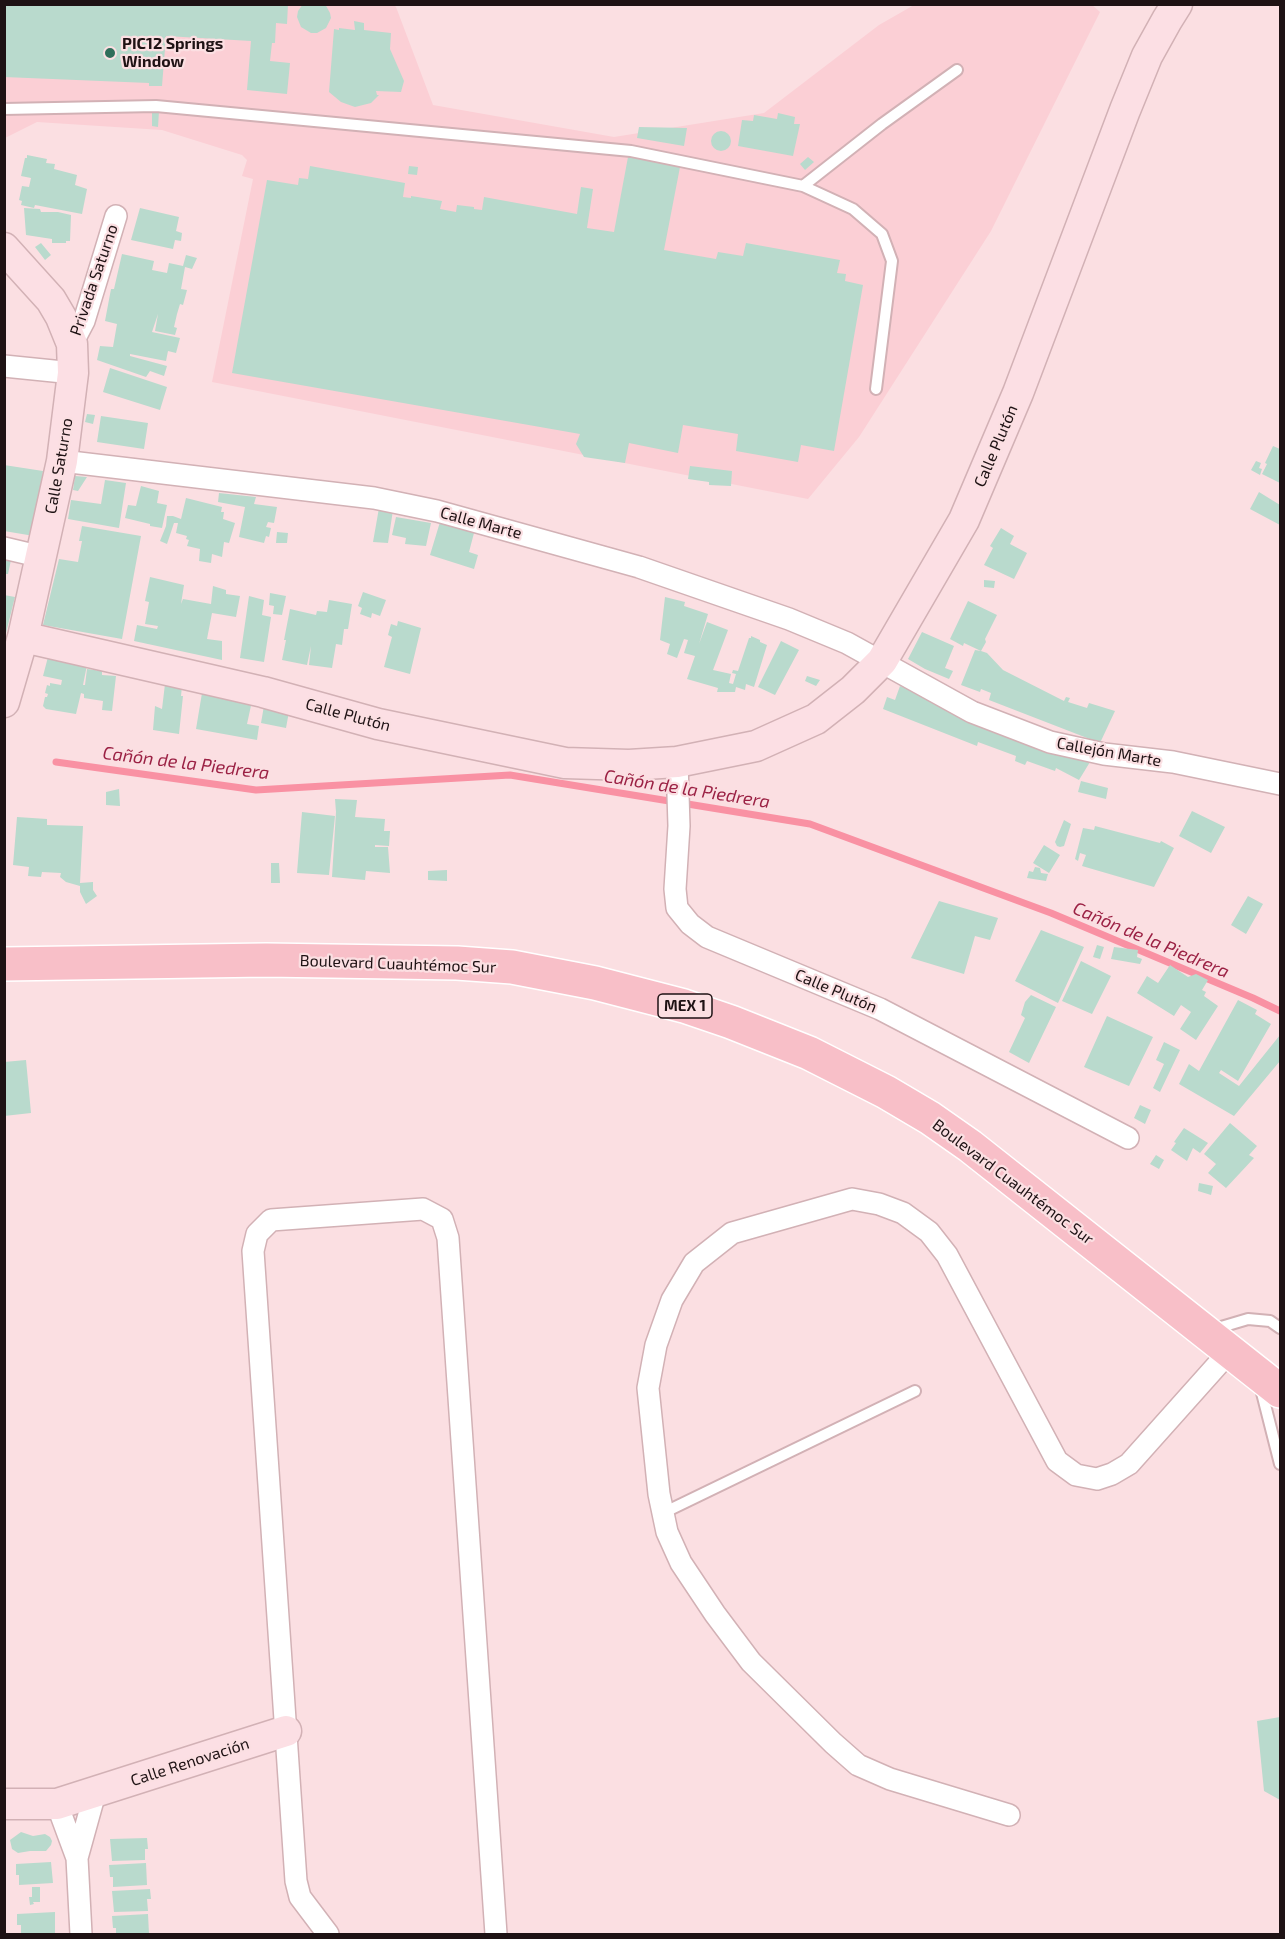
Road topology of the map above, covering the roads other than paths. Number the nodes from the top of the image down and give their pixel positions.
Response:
1 (1177, 4) edge
2 (957, 70) dead end
3 (4, 109) edge
4 (803, 186) junction
5 (116, 216) dead end
6 (4, 248) edge
7 (73, 358) junction
8 (4, 366) edge
9 (876, 389) dead end
10 (62, 461) junction
11 (4, 548) edge
12 (42, 557) junction
13 (22, 637) junction
14 (882, 661) junction
15 (4, 702) edge
16 (677, 762) junction
17 (1281, 784) edge
18 (12, 970) edge
19 (1128, 1138) dead end
20 (1281, 1328) edge
21 (1217, 1342) junction
22 (1269, 1382) edge
23 (915, 1391) dead end
24 (1281, 1464) edge
25 (663, 1513) junction
26 (286, 1731) junction
27 (95, 1793) junction
28 (4, 1804) edge
29 (57, 1804) junction
30 (1009, 1815) dead end
31 (77, 1858) junction
32 (81, 1935) edge
33 (328, 1935) edge
34 (496, 1935) edge

1 - 14 street, Calle Plutón
2 - 4 lane
3 - 4 lane
4 - 9 lane
5 - 7 street, Privada Saturno
6 - 7 street, Calle Saturno
7 - 8 street
7 - 10 street, Calle Saturno
10 - 12 street, Calle Saturno
10 - 14 street, Calle Marte
11 - 12 street
12 - 13 street, Calle Saturno
13 - 15 street, Calle Saturno
13 - 16 street, Calle Plutón
14 - 16 street, Calle Plutón
14 - 17 street, Callejón Marte
16 - 19 street, Calle Plutón
18 - 21 main road, Boulevard Cuauhtémoc Sur / MEX 1
20 - 21 lane
21 - 22 main road, Boulevard Cuauhtémoc Sur / MEX 1
21 - 25 street
22 - 24 lane
23 - 25 lane
25 - 30 street
26 - 27 street, Calle Renovación
26 - 33 street
26 - 34 street
27 - 29 street, Calle Renovación
27 - 31 street
28 - 29 street, Calle Renovación
29 - 31 street
31 - 32 street

